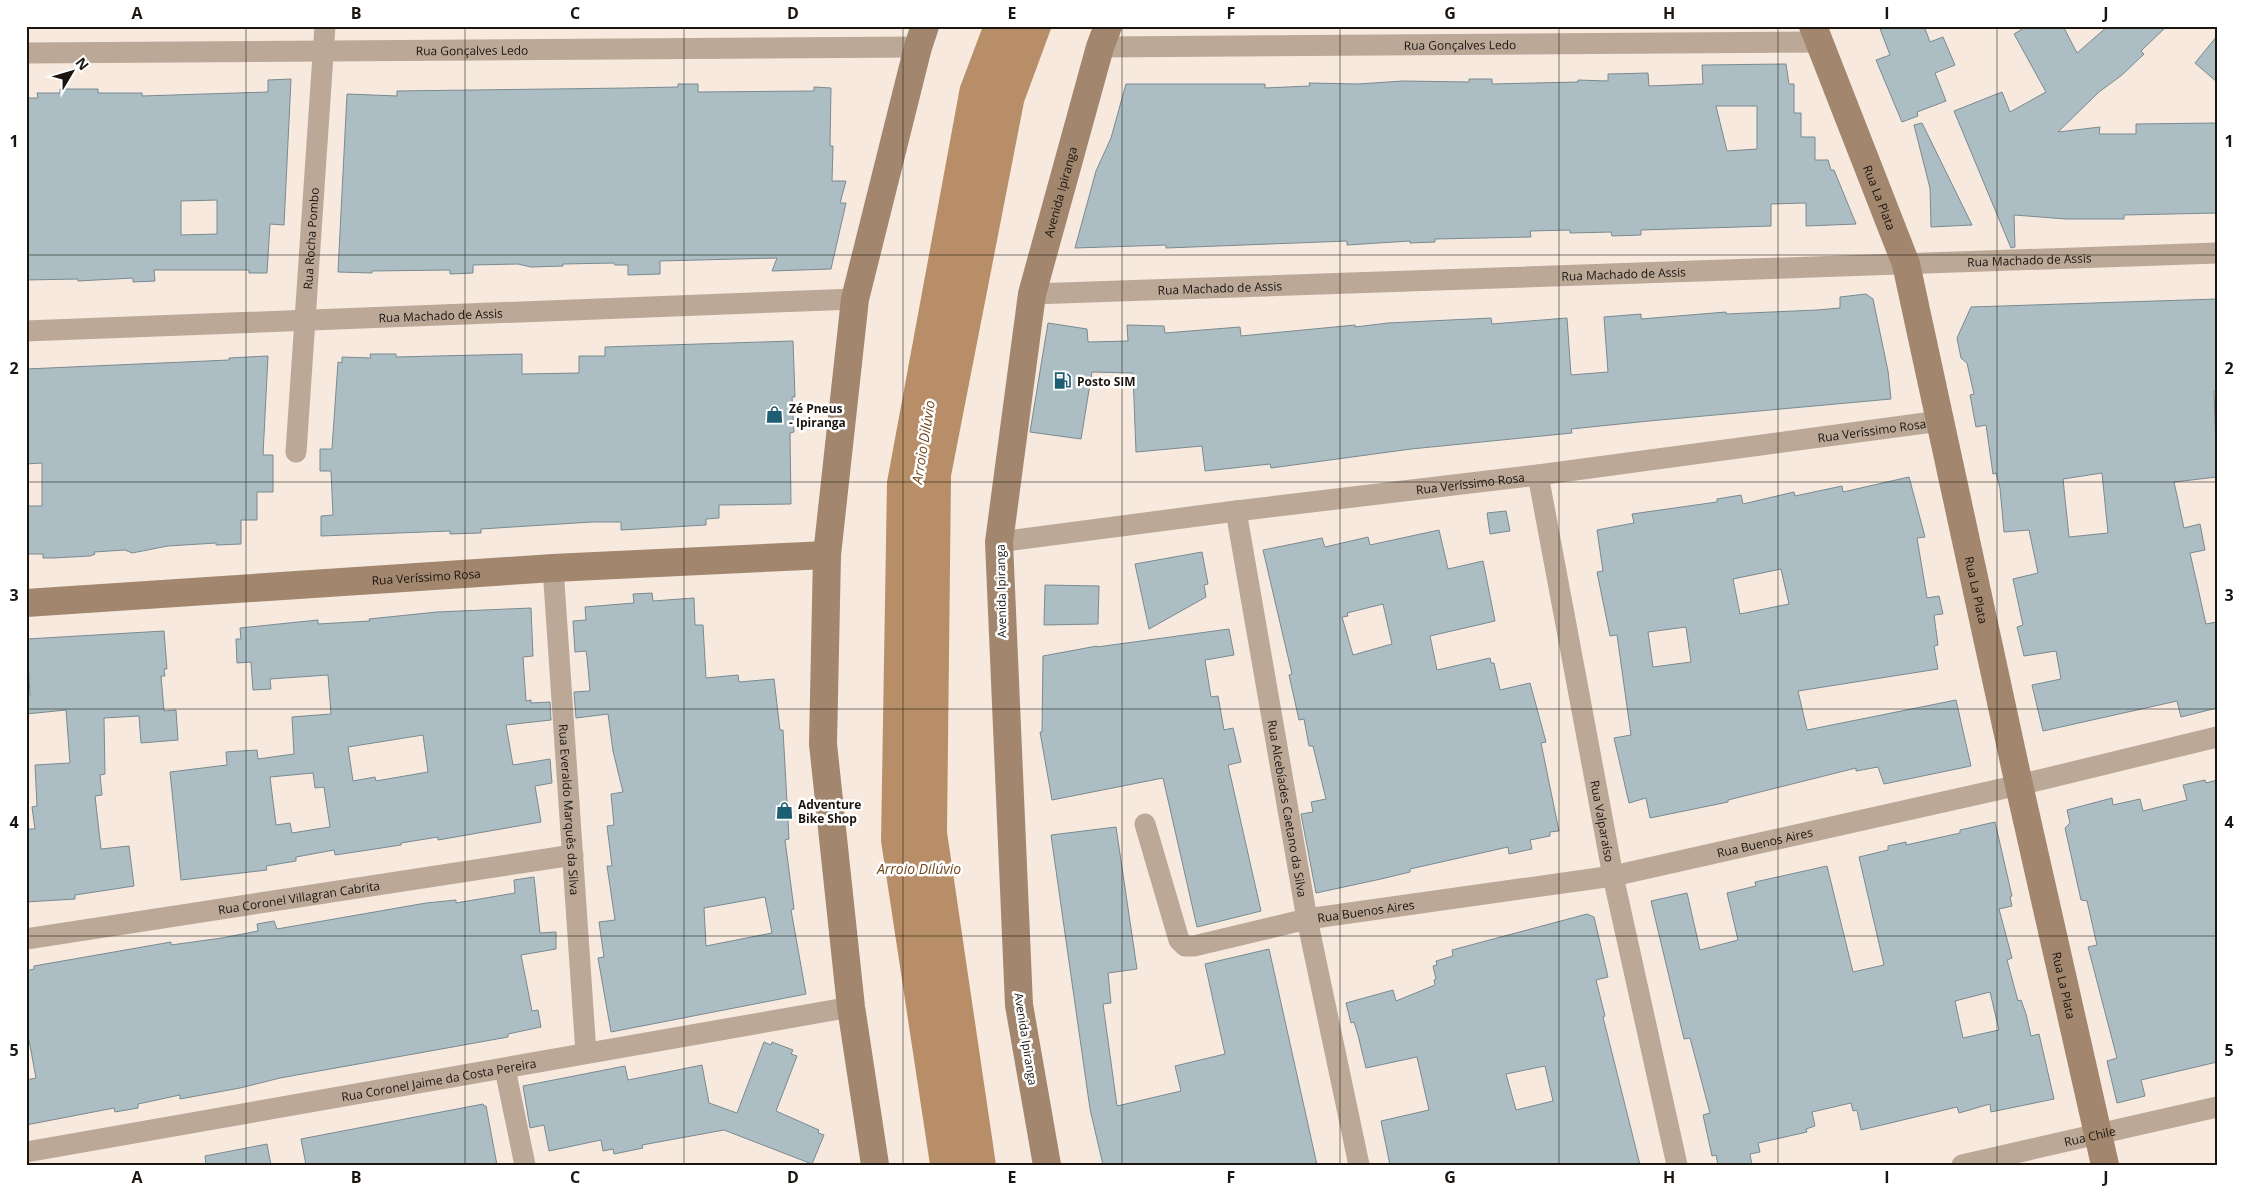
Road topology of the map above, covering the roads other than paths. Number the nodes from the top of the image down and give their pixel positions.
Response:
1 (324, 26) edge
2 (1816, 34) edge
3 (921, 36) edge
4 (1104, 36) edge
5 (323, 50) junction
6 (26, 53) edge
7 (2217, 253) edge
8 (1906, 264) junction
9 (1032, 294) junction
10 (855, 299) junction
11 (305, 320) junction
12 (26, 331) edge
13 (1940, 421) junction
14 (296, 452) dead end
15 (1538, 475) junction
16 (1236, 511) junction
17 (999, 542) junction
18 (827, 555) junction
19 (553, 568) junction
20 (26, 603) edge
21 (2217, 737) edge
22 (2019, 785) junction
23 (1145, 824) dead end
24 (572, 855) junction
25 (1613, 876) junction
26 (1306, 919) junction
27 (26, 940) edge
28 (851, 1007) junction
29 (586, 1053) junction
30 (505, 1068) junction
31 (2217, 1107) edge
32 (2099, 1134) junction
33 (26, 1152) edge
34 (525, 1165) edge
35 (876, 1165) edge
36 (1047, 1165) edge
37 (1360, 1165) edge
38 (1677, 1165) edge
39 (1962, 1165) edge
40 (2106, 1165) edge

1 - 5 street, Rua Rocha Pombo
2 - 4 street, Rua Gonçalves Ledo
2 - 8 main road, Rua La Plata
3 - 5 street, Rua Gonçalves Ledo
3 - 10 main road
4 - 9 main road, Avenida Ipiranga
5 - 6 street, Rua Gonçalves Ledo
5 - 11 street, Rua Rocha Pombo
7 - 8 street, Rua Machado de Assis
8 - 9 street, Rua Machado de Assis
8 - 13 main road, Rua La Plata
9 - 17 main road, Avenida Ipiranga
10 - 11 street, Rua Machado de Assis
10 - 18 main road
11 - 12 street, Rua Machado de Assis
11 - 14 street, Rua Rocha Pombo
13 - 15 street, Rua Veríssimo Rosa
13 - 22 main road, Rua La Plata
15 - 16 street, Rua Veríssimo Rosa
15 - 25 street, Rua Valparaíso
16 - 17 street, Rua Veríssimo Rosa
16 - 26 street, Rua Alcebíades Caetano da Silva
17 - 36 main road, Avenida Ipiranga
18 - 19 main road, Rua Veríssimo Rosa
18 - 28 main road
19 - 20 main road, Rua Veríssimo Rosa
19 - 24 street, Rua Everaldo Marquês da Silva
21 - 22 street, Rua Buenos Aires
22 - 25 street, Rua Buenos Aires
22 - 32 main road, Rua La Plata
23 - 26 street, Rua Buenos Aires
24 - 27 street, Rua Coronel Villagran Cabrita
24 - 29 street, Rua Everaldo Marquês da Silva
25 - 26 street, Rua Buenos Aires
25 - 38 street, Rua Valparaíso
26 - 37 street, Rua Alcebíades Caetano da Silva
28 - 29 street, Rua Coronel Jaime da Costa Pereira
28 - 35 main road
29 - 30 street, Rua Coronel Jaime da Costa Pereira
30 - 33 street, Rua Coronel Jaime da Costa Pereira
30 - 34 street
31 - 32 street, Rua Chile
32 - 39 street, Rua Chile
32 - 40 main road, Rua La Plata

